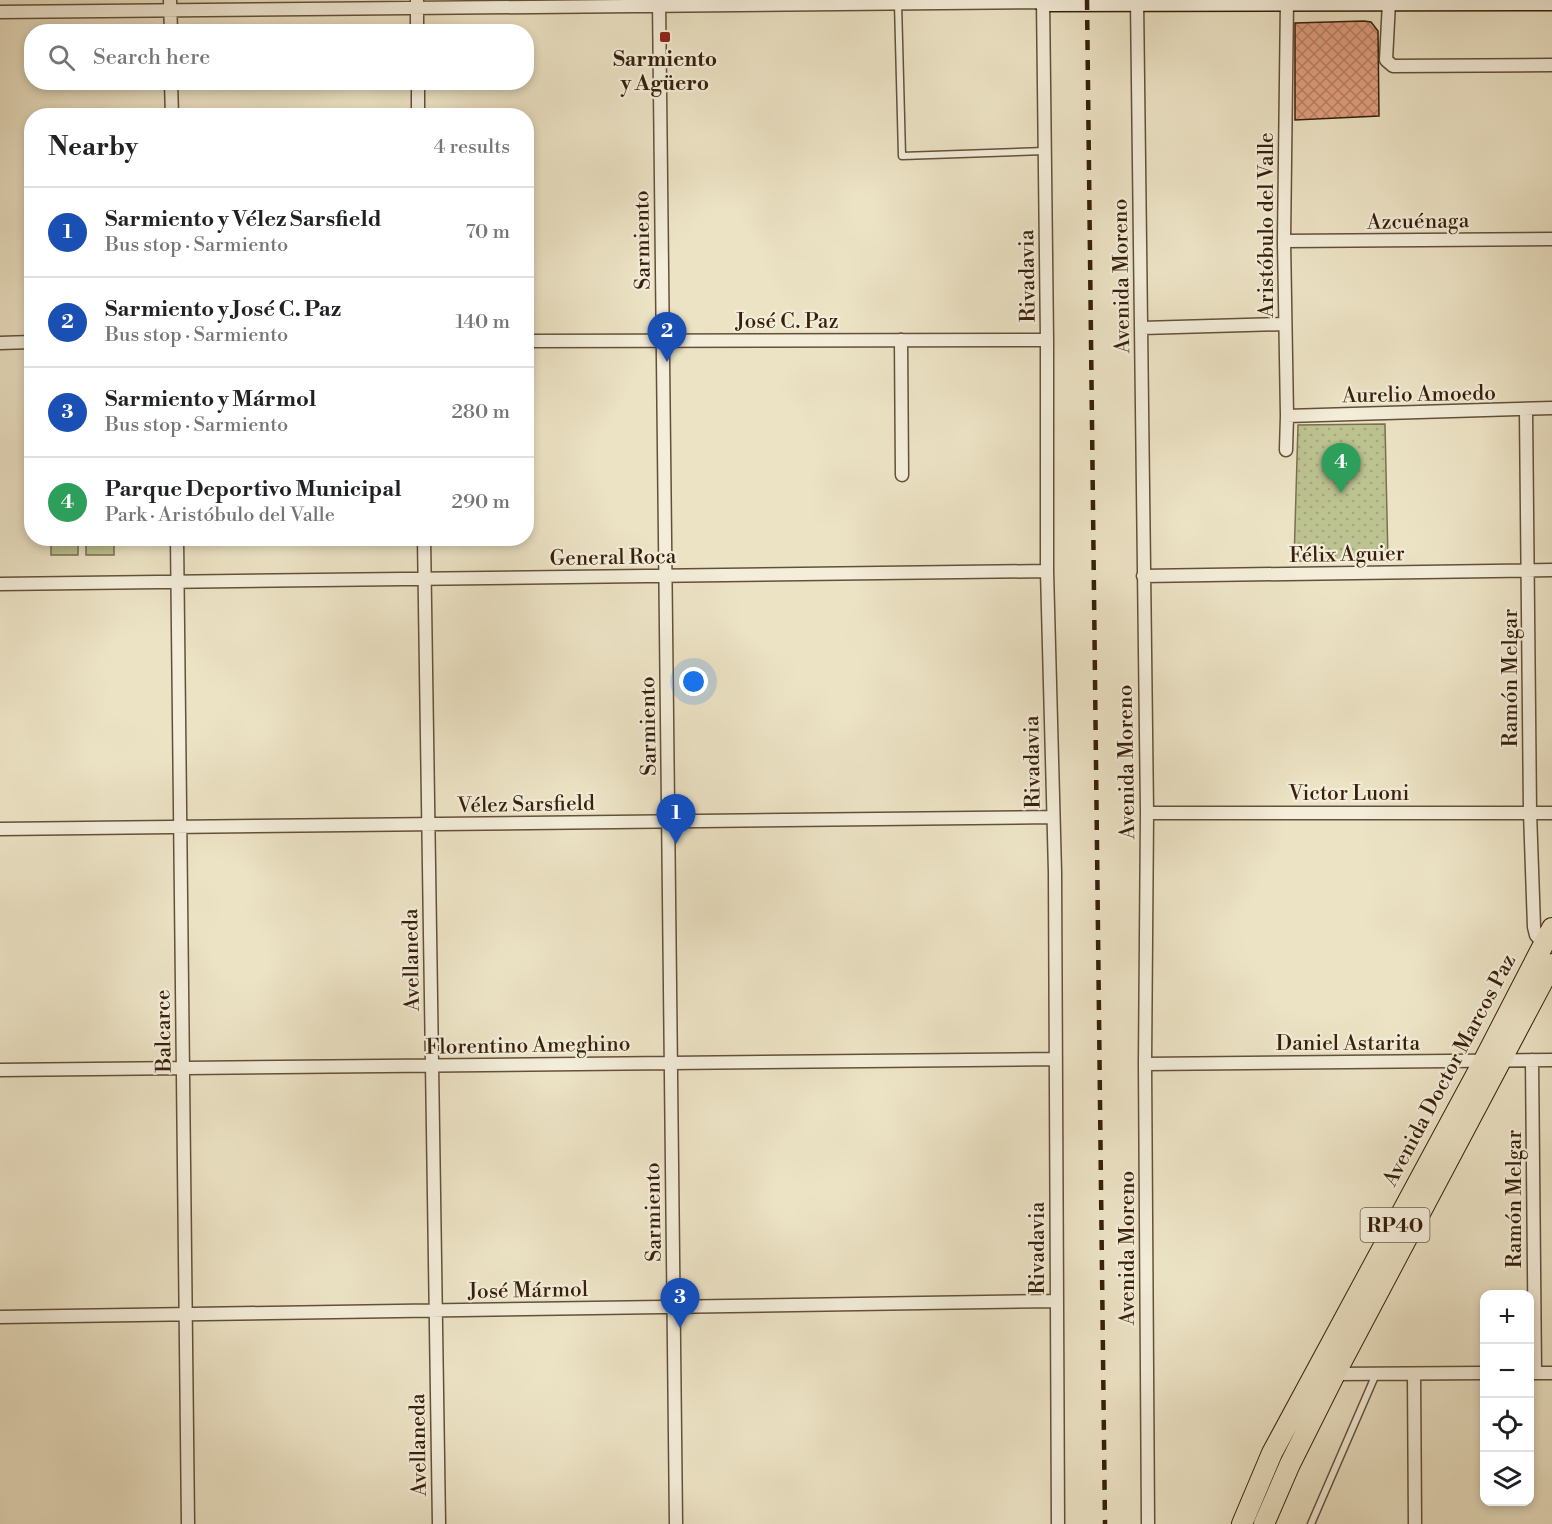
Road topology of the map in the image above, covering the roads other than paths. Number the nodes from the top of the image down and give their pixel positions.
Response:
1 (1532, 0) edge
2 (1043, 1) edge
3 (1137, 1) edge
4 (1287, 1) edge
5 (1552, 1) edge
6 (898, 2) edge
7 (1389, 2) junction
8 (659, 3) edge
9 (417, 4) edge
10 (170, 5) edge
11 (0, 12) edge
12 (171, 24) edge
13 (417, 24) edge
14 (1552, 65) edge
15 (171, 90) edge
16 (418, 90) edge
17 (172, 108) edge
18 (418, 108) edge
19 (1045, 152) junction
20 (1552, 239) edge
21 (1284, 242) junction
22 (1285, 324) junction
23 (1142, 328) junction
24 (663, 340) junction
25 (901, 340) junction
26 (1047, 340) junction
27 (534, 341) edge
28 (0, 342) edge
29 (24, 342) edge
30 (1552, 408) edge
31 (1526, 411) junction
32 (1287, 416) junction
33 (1286, 450) dead end
34 (902, 475) dead end
35 (177, 546) edge
36 (424, 546) edge
37 (1529, 570) junction
38 (1552, 570) edge
39 (1047, 571) junction
40 (665, 576) junction
41 (1143, 576) junction
42 (425, 578) junction
43 (177, 581) junction
44 (0, 584) edge
45 (1530, 812) junction
46 (1147, 813) junction
47 (1552, 813) edge
48 (1053, 817) junction
49 (668, 821) junction
50 (429, 824) junction
51 (180, 827) junction
52 (0, 829) edge
53 (1548, 935) edge
54 (1552, 964) edge
55 (1056, 1059) junction
56 (1532, 1060) junction
57 (1552, 1060) edge
58 (1492, 1061) junction
59 (671, 1063) junction
60 (1145, 1064) junction
61 (432, 1066) junction
62 (183, 1068) junction
63 (0, 1070) edge
64 (1057, 1301) junction
65 (673, 1307) junction
66 (436, 1310) junction
67 (186, 1314) junction
68 (0, 1317) edge
69 (1532, 1344) edge
70 (1480, 1373) edge
71 (1534, 1373) edge
72 (1552, 1373) edge
73 (1335, 1374) junction
74 (1376, 1374) junction
75 (1414, 1374) junction
76 (188, 1524) edge
77 (439, 1524) edge
78 (676, 1524) edge
79 (1058, 1524) edge
80 (1148, 1524) edge
81 (1242, 1524) edge
82 (1264, 1524) edge
83 (1311, 1524) edge
84 (1415, 1524) edge

1 - 5 street
1 - 7 street
2 - 3 street
2 - 6 street
2 - 19 street, Rivadavia
3 - 4 street
3 - 23 street, Avenida Moreno
4 - 7 street
4 - 21 street, Aristóbulo del Valle
6 - 8 street
6 - 19 lane
7 - 14 street
8 - 9 street
8 - 24 street, Sarmiento
9 - 10 street
9 - 13 street
10 - 11 street
10 - 12 street
15 - 17 street
16 - 18 street
19 - 26 street, Rivadavia
20 - 21 street, Azcuénaga
21 - 22 street, Aristóbulo del Valle
22 - 23 street
22 - 32 street, Aristóbulo del Valle
23 - 41 street, Avenida Moreno
24 - 25 street, José C. Paz
24 - 27 street, José C. Paz
24 - 40 street, Sarmiento
25 - 26 street, José C. Paz
25 - 34 street
26 - 39 street, Rivadavia
28 - 29 street
30 - 31 street, Aurelio Amoedo
31 - 32 street, Aurelio Amoedo
31 - 37 street, Ramón Melgar
32 - 33 street, Aristóbulo del Valle
35 - 43 street, Balcarce
36 - 42 street, Avellaneda
37 - 38 street, Félix Aguier
37 - 41 street, Félix Aguier
37 - 45 street, Ramón Melgar
39 - 40 street, General Roca
39 - 48 street, Rivadavia
40 - 42 street, General Roca
40 - 49 street, Sarmiento
41 - 46 street, Avenida Moreno
42 - 43 street, General Roca
42 - 50 street, Avellaneda
43 - 44 street, General Roca
43 - 51 street, Balcarce
45 - 46 street, Victor Luoni
45 - 47 street, Victor Luoni
45 - 53 street, Ramón Melgar
46 - 60 street, Avenida Moreno
48 - 49 street, Vélez Sarsfield
48 - 55 street, Rivadavia
49 - 50 street, Vélez Sarsfield
49 - 59 street, Sarmiento
50 - 51 street, Vélez Sarsfield
50 - 61 street, Avellaneda
51 - 52 street, Vélez Sarsfield
51 - 62 street, Balcarce
53 - 58 main road, Avenida Doctor Marcos Paz / RP40
54 - 58 main road, Avenida Doctor Marcos Paz / RP40
55 - 59 street, Florentino Ameghino
55 - 64 street, Rivadavia
56 - 57 street, Daniel Astarita
56 - 58 street, Daniel Astarita
56 - 69 street, Ramón Melgar
58 - 60 street, Daniel Astarita
58 - 73 main road, Avenida Doctor Marcos Paz / RP40
58 - 81 main road, Avenida Doctor Marcos Paz / RP40
59 - 61 street, Florentino Ameghino
59 - 65 street, Sarmiento
60 - 80 street, Avenida Moreno
61 - 62 street, Florentino Ameghino
61 - 66 street, Avellaneda
62 - 63 street, Florentino Ameghino
62 - 67 street, Balcarce
64 - 65 street, José Mármol
64 - 79 street, Rivadavia
65 - 66 street, José Mármol
65 - 78 street, Sarmiento
66 - 67 street, José Mármol
66 - 77 street, Avellaneda
67 - 68 street, José Mármol
67 - 76 street, Balcarce
70 - 75 street
71 - 72 street
73 - 74 street
73 - 82 main road, Avenida Doctor Marcos Paz / RP40
74 - 75 street
74 - 83 lane
75 - 84 street

